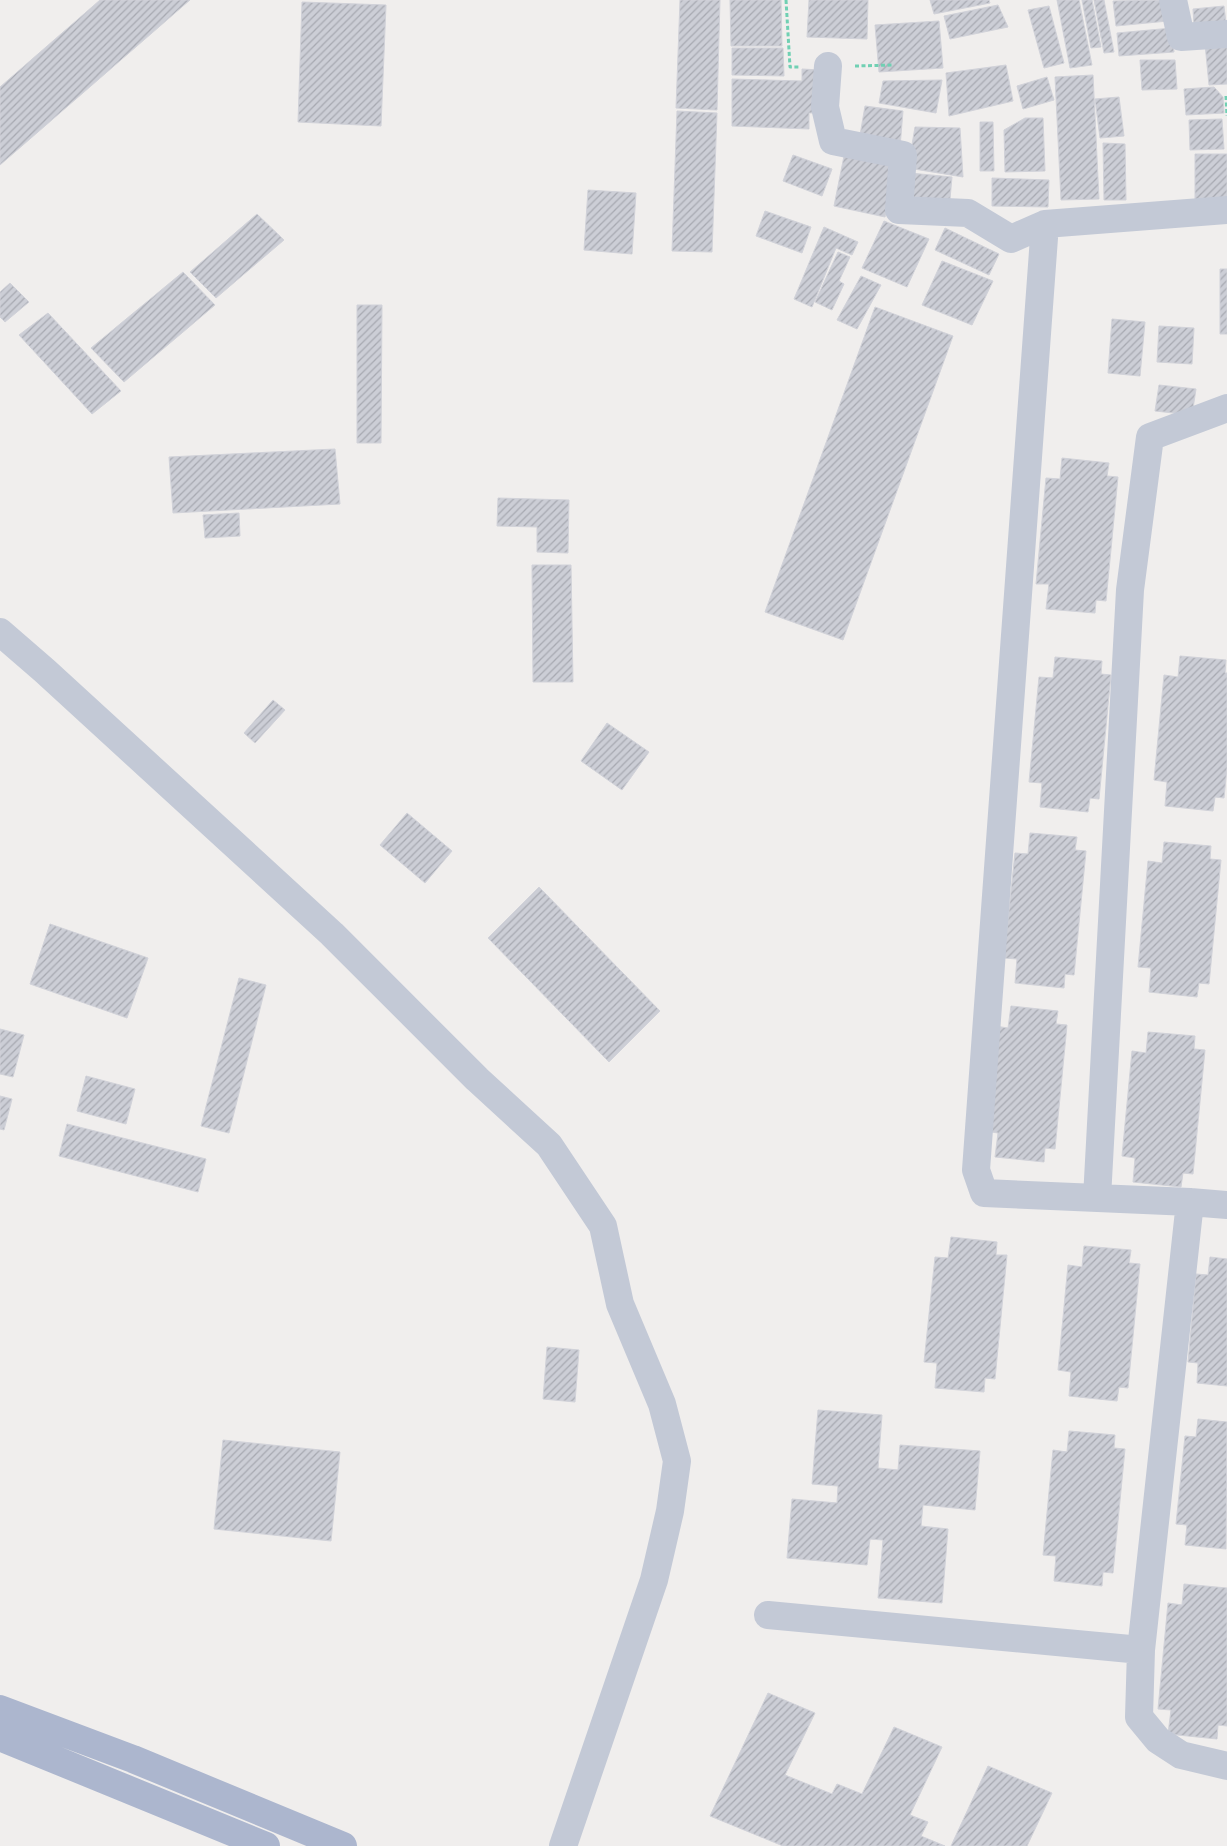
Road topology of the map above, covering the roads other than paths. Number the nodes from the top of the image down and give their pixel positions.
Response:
1 (1173, 0) edge
2 (1227, 34) edge
3 (828, 66) dead end
4 (1227, 210) edge
5 (1045, 224) junction
6 (1227, 408) edge
7 (0, 632) edge
8 (1097, 1198) junction
9 (1190, 1202) junction
10 (1227, 1205) edge
11 (768, 1615) dead end
12 (1141, 1650) junction
13 (0, 1709) edge
14 (0, 1737) edge
15 (1227, 1766) edge
16 (266, 1846) edge
17 (343, 1846) edge
18 (563, 1846) edge

1 - 2 street
3 - 5 street
4 - 5 street
5 - 8 street
6 - 8 street
7 - 18 street
8 - 9 street
9 - 10 street
9 - 12 street
11 - 12 street
12 - 15 street
13 - 17 main road
14 - 16 main road

